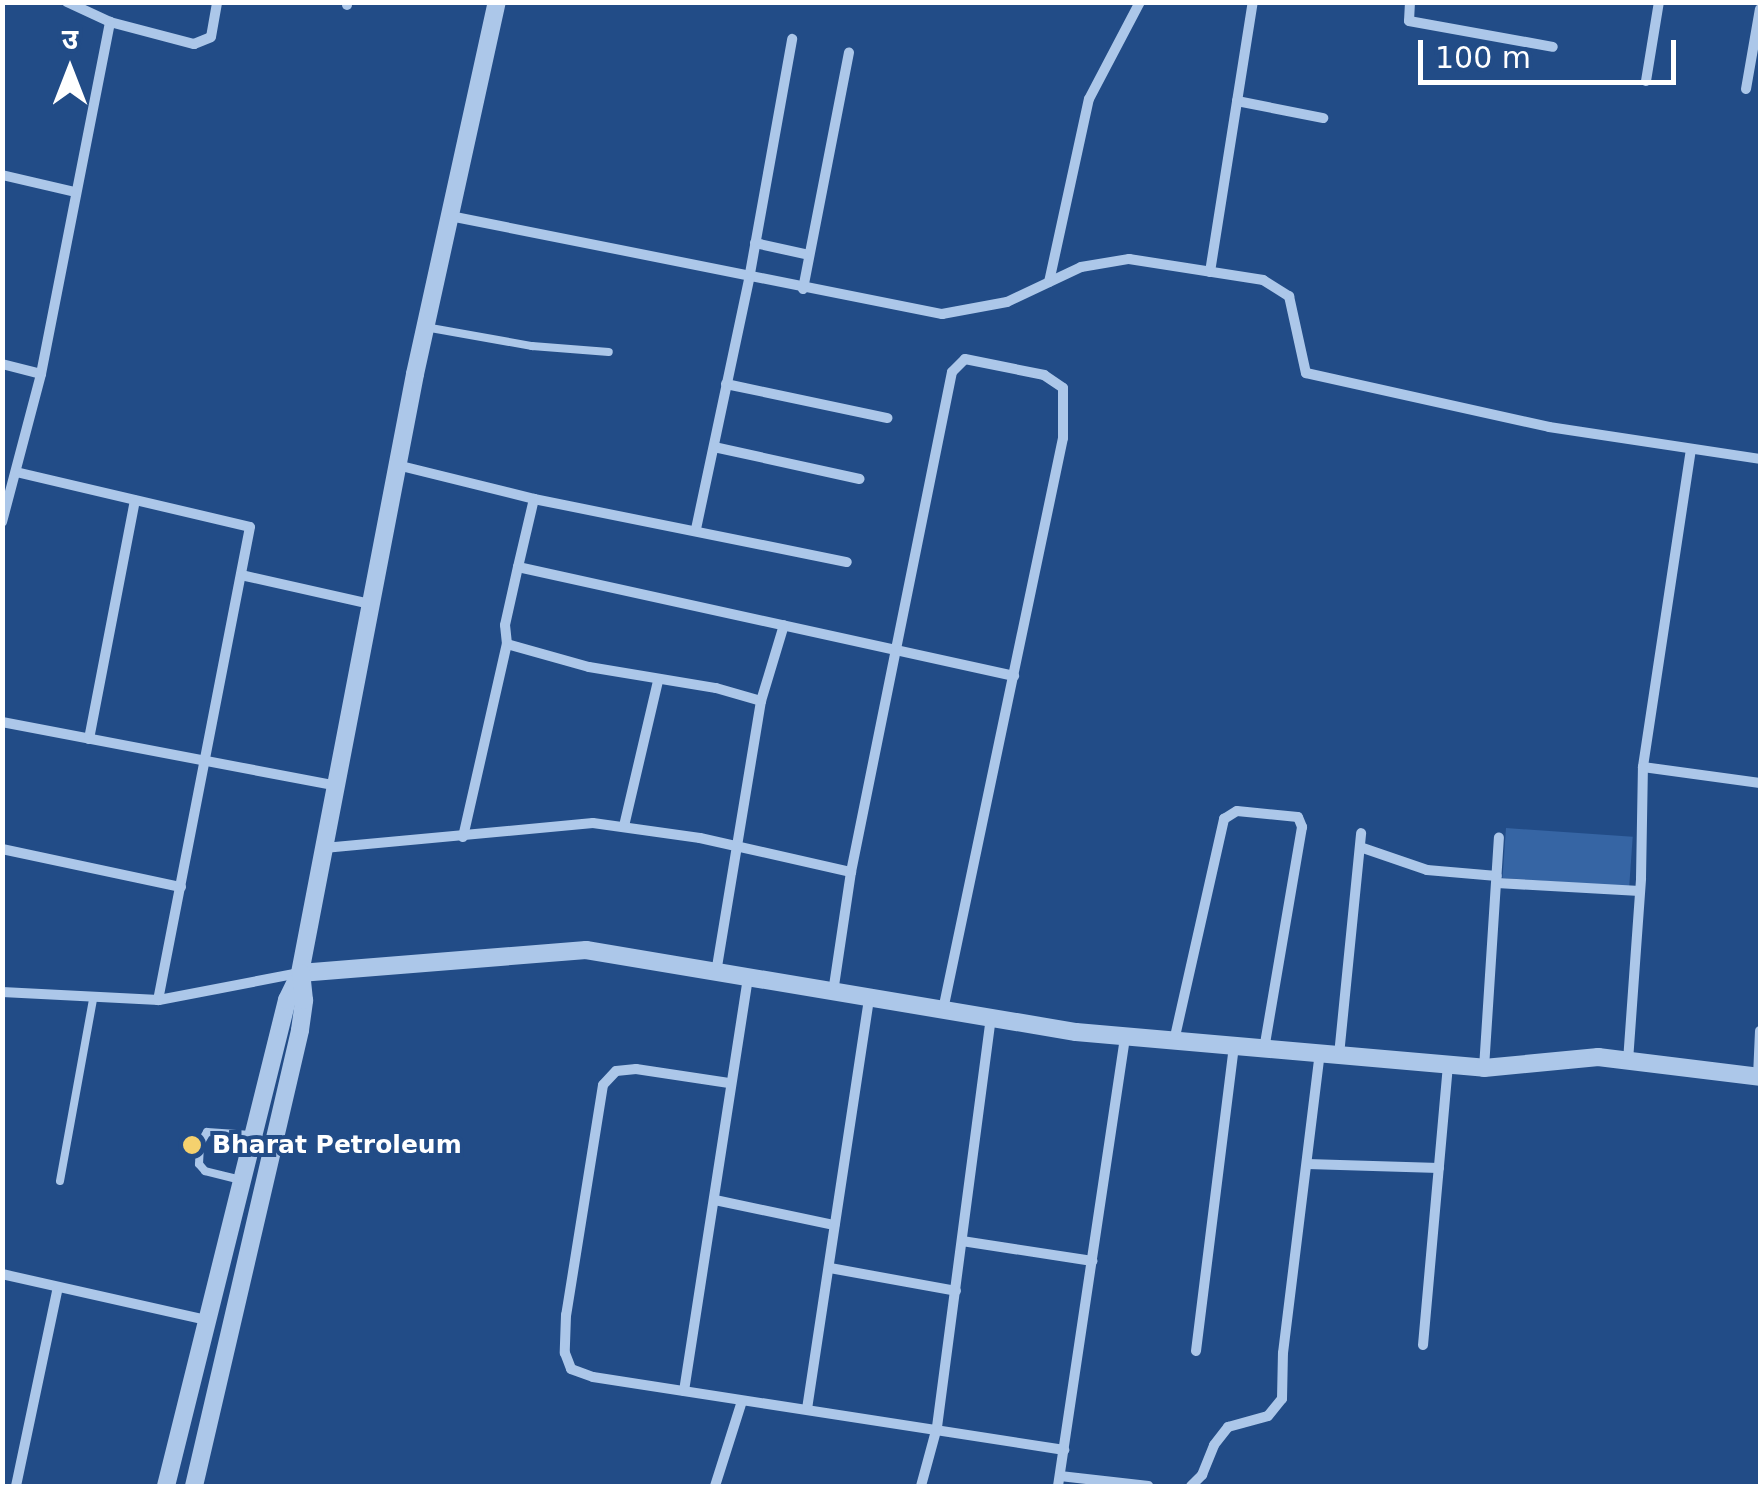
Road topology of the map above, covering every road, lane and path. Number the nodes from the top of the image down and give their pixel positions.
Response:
1 (67, 2) edge
2 (217, 2) edge
3 (497, 2) edge
4 (1140, 2) edge
5 (1253, 2) edge
6 (1410, 2) edge
7 (1659, 2) edge
8 (1760, 9) edge
9 (110, 22) junction
10 (792, 39) dead end
11 (1553, 47) dead end
12 (850, 52) dead end
13 (1646, 81) dead end
14 (1746, 90) dead end
15 (1237, 101) junction
16 (1323, 118) dead end
17 (2, 175) edge
18 (75, 192) junction
19 (450, 216) junction
20 (755, 243) junction
21 (809, 255) junction
22 (1210, 272) junction
23 (749, 279) junction
24 (1049, 282) junction
25 (802, 289) junction
26 (425, 327) junction
27 (609, 352) dead end
28 (2, 364) edge
29 (41, 374) junction
30 (726, 384) junction
31 (888, 418) dead end
32 (714, 447) junction
33 (1691, 449) junction
34 (1760, 459) edge
35 (397, 465) junction
36 (16, 472) junction
37 (860, 479) dead end
38 (534, 499) junction
39 (134, 500) junction
40 (2, 522) edge
41 (696, 528) junction
42 (848, 562) dead end
43 (518, 568) junction
44 (242, 574) junction
45 (371, 604) junction
46 (784, 624) junction
47 (507, 644) junction
48 (898, 652) junction
49 (1014, 676) junction
50 (658, 681) junction
51 (761, 702) junction
52 (2, 722) edge
53 (89, 738) junction
54 (206, 761) junction
55 (1643, 768) junction
56 (1760, 783) edge
57 (336, 786) junction
58 (624, 826) junction
59 (1361, 833) dead end
60 (463, 837) junction
61 (1498, 837) dead end
62 (1360, 847) junction
63 (324, 848) junction
64 (739, 848) junction
65 (2, 850) edge
66 (850, 872) junction
67 (1497, 880) junction
68 (181, 887) junction
69 (1640, 891) junction
70 (716, 972) junction
71 (300, 973) junction
72 (748, 978) junction
73 (2, 992) edge
74 (833, 993) junction
75 (869, 999) junction
76 (93, 1000) junction
77 (158, 1000) junction
78 (942, 1011) junction
79 (991, 1018) junction
80 (1760, 1030) edge
81 (1125, 1036) junction
82 (1174, 1041) junction
83 (1234, 1046) junction
84 (1264, 1049) junction
85 (1320, 1053) junction
86 (1339, 1055) junction
87 (1628, 1061) junction
88 (1448, 1065) junction
89 (1484, 1068) junction
90 (1759, 1077) edge
91 (729, 1083) junction
92 (252, 1135) junction
93 (1307, 1164) junction
94 (1439, 1168) junction
95 (241, 1180) junction
96 (60, 1181) dead end
97 (715, 1200) junction
98 (834, 1225) junction
99 (962, 1240) junction
100 (1092, 1261) junction
101 (830, 1268) junction
102 (2, 1274) edge
103 (58, 1287) junction
104 (956, 1292) junction
105 (206, 1320) junction
106 (230, 1325) junction
107 (1423, 1344) dead end
108 (1196, 1350) dead end
109 (684, 1391) junction
110 (742, 1401) junction
111 (807, 1408) junction
112 (938, 1428) junction
113 (1064, 1450) junction
114 (1059, 1481) edge
115 (16, 1486) edge
116 (166, 1486) edge
117 (194, 1486) edge
118 (715, 1486) edge
119 (922, 1486) edge
120 (1148, 1486) edge
121 (1191, 1486) edge

1 - 9 street
2 - 9 street
3 - 19 street
4 - 24 street
5 - 15 street
6 - 11 street
7 - 13 street
8 - 14 street
9 - 18 street
10 - 20 street
12 - 21 street
15 - 16 street
15 - 22 street
17 - 18 street
18 - 29 street
19 - 23 street
19 - 26 street
20 - 21 street
20 - 23 street
21 - 25 street
22 - 24 street
22 - 33 street
23 - 25 street
23 - 30 street
24 - 25 street
26 - 27 lane
26 - 35 street
28 - 29 street
29 - 36 street
30 - 31 street
30 - 32 street
32 - 37 street
32 - 41 street
33 - 34 street
33 - 55 street
35 - 38 street
35 - 45 street
36 - 39 street
36 - 40 street
38 - 41 street
38 - 43 street
39 - 44 street
39 - 53 street
41 - 42 street
43 - 46 street
43 - 47 street
44 - 45 street
44 - 54 street
45 - 57 street
46 - 48 street
46 - 51 street
47 - 50 street
47 - 60 street
48 - 49 street
48 - 49 street
48 - 66 street
49 - 78 street
50 - 51 street
50 - 58 street
51 - 64 street
52 - 53 street
53 - 54 street
54 - 57 street
54 - 68 street
55 - 56 street
55 - 69 street
57 - 63 street
58 - 60 street
58 - 64 street
59 - 62 street
60 - 63 street
61 - 67 street
62 - 67 street
62 - 86 street
63 - 71 street
64 - 66 street
64 - 70 street
65 - 68 street
66 - 74 street
67 - 69 street
67 - 89 street
68 - 77 street
69 - 87 street
70 - 71 street
70 - 72 street
71 - 77 street
71 - 92 street
71 - 106 street
72 - 74 street
72 - 91 street
73 - 76 street
74 - 75 street
75 - 78 street
75 - 98 street
76 - 77 street
76 - 96 lane
78 - 79 street
79 - 81 street
79 - 99 street
80 - 90 street
81 - 82 street
81 - 100 street
82 - 83 street
82 - 84 street
83 - 84 street
83 - 108 street
84 - 85 street
85 - 86 street
85 - 93 street
86 - 88 street
87 - 89 street
87 - 90 street
88 - 89 street
88 - 94 street
91 - 97 street
91 - 109 street
92 - 95 street
92 - 95 lane
93 - 94 street
93 - 121 street
94 - 107 street
95 - 105 street
97 - 98 street
97 - 109 street
98 - 101 street
99 - 100 street
99 - 104 street
100 - 113 street
101 - 104 street
101 - 111 street
102 - 103 street
103 - 105 street
103 - 115 street
104 - 112 street
105 - 106 street
105 - 116 street
106 - 117 street
109 - 110 street
110 - 111 street
110 - 118 street
111 - 112 street
112 - 113 street
112 - 119 street
113 - 114 street
114 - 120 street

